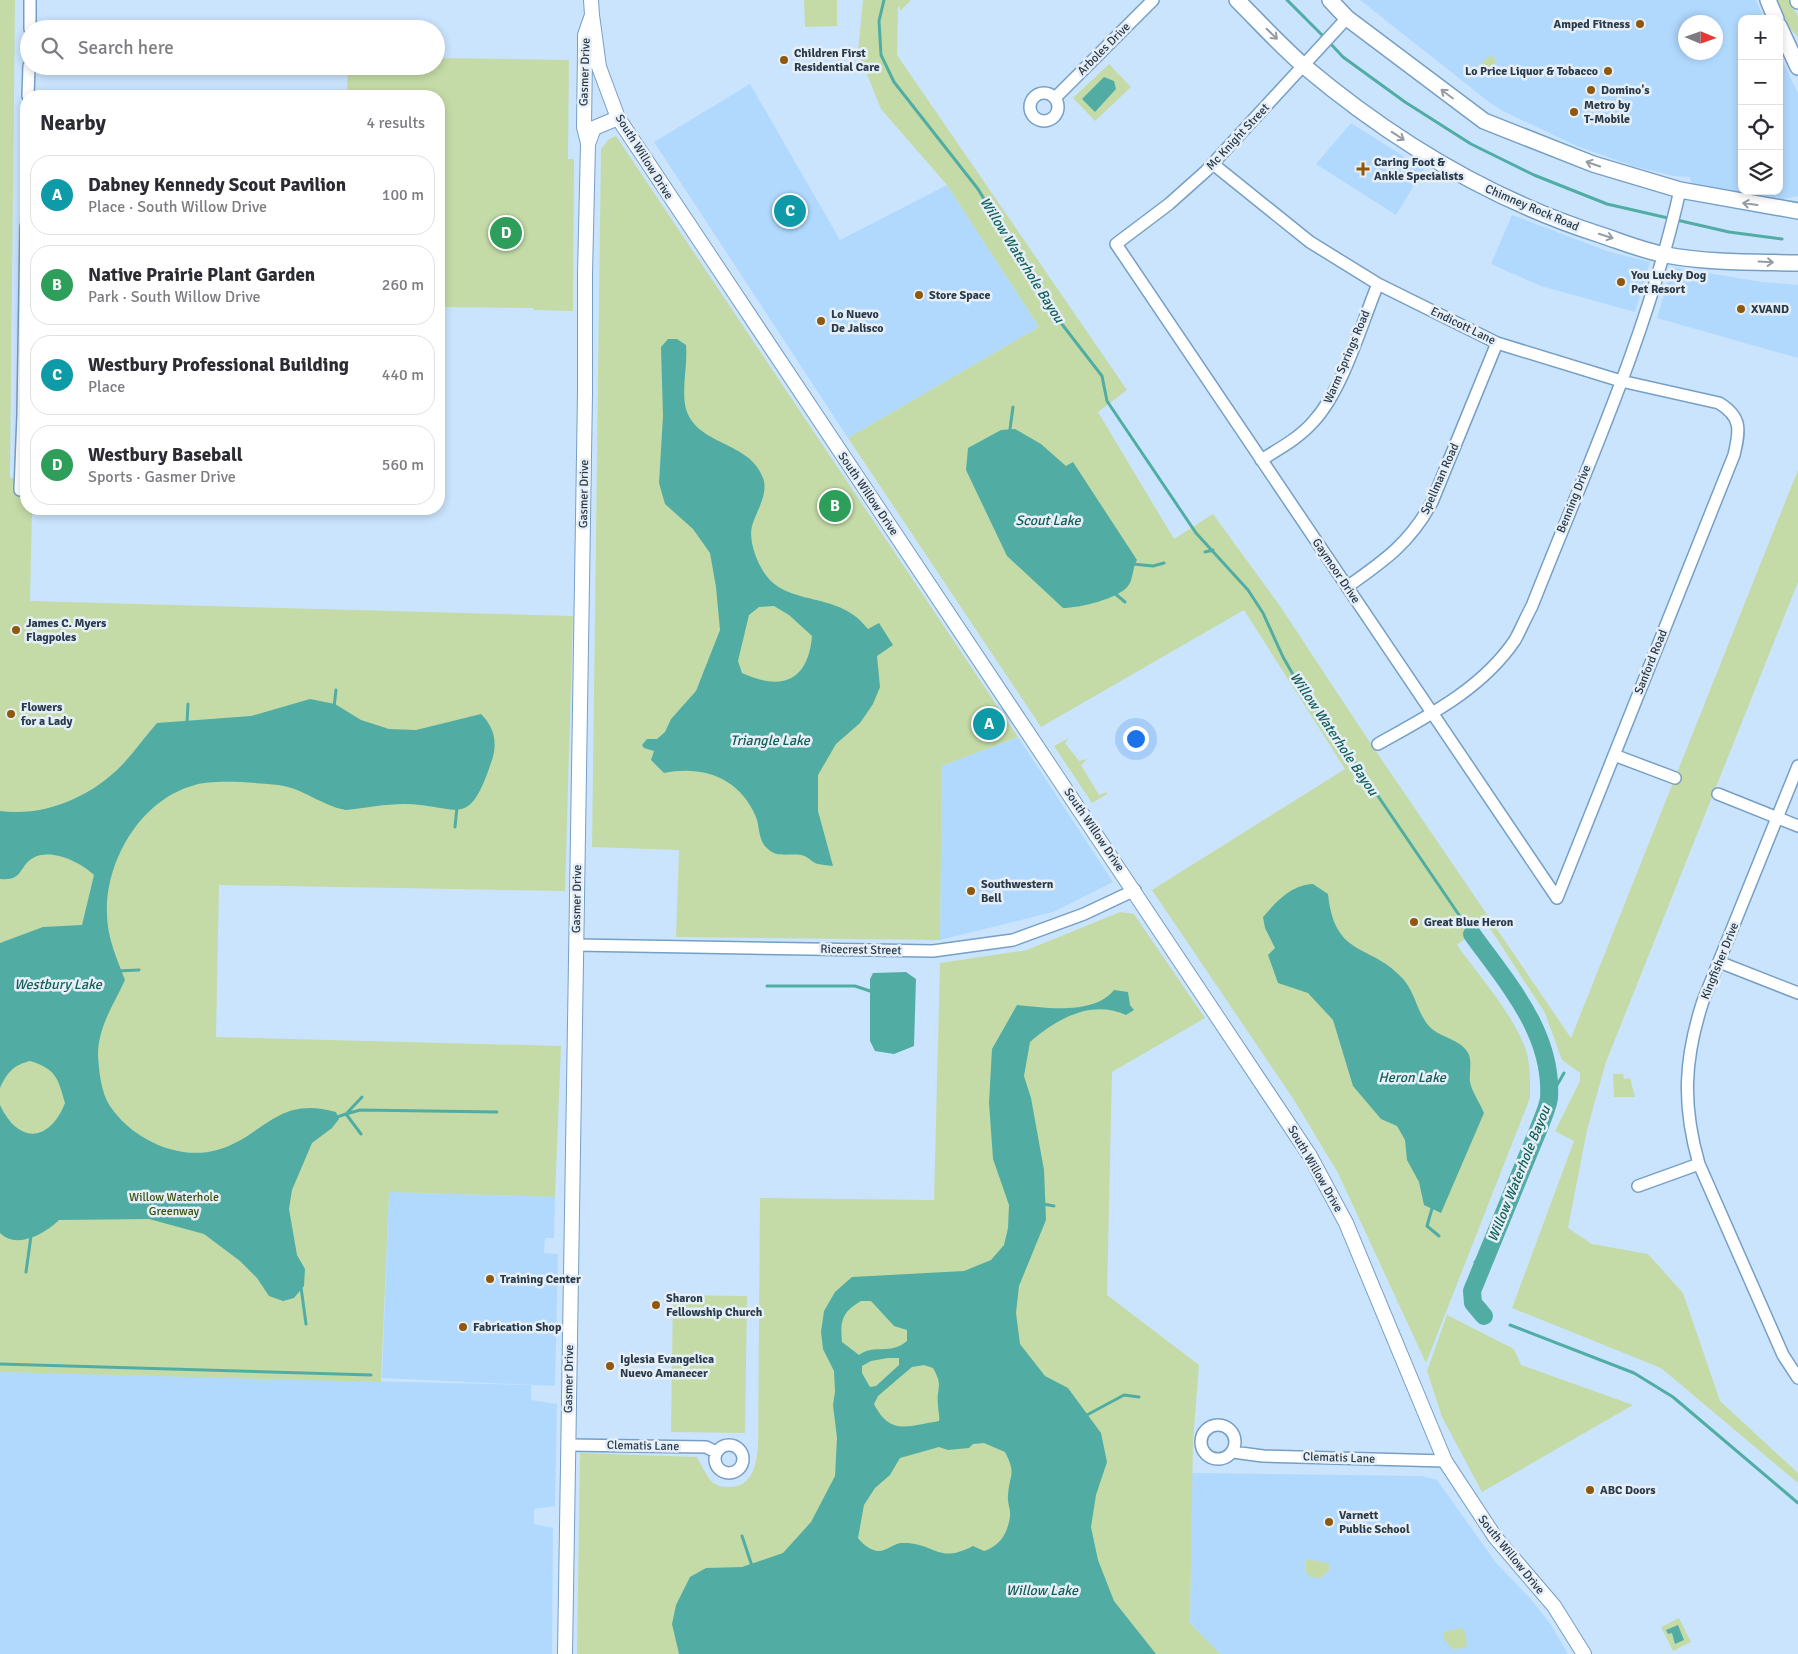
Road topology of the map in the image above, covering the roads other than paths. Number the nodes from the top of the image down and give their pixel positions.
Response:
1 (30, 0) edge
2 (591, 0) edge
3 (1153, 0) edge
4 (1237, 0) edge
5 (1330, 0) edge
6 (1768, 0) edge
7 (592, 15) junction
8 (1774, 15) edge
9 (30, 20) edge
10 (1342, 23) junction
11 (1783, 34) edge
12 (1796, 59) edge
13 (1308, 60) junction
14 (29, 75) edge
15 (28, 90) edge
16 (1055, 98) dead end
17 (618, 118) junction
18 (588, 144) junction
19 (1214, 164) junction
20 (1680, 190) junction
21 (1798, 200) edge
22 (1782, 209) junction
23 (1798, 211) edge
24 (1116, 244) joint
25 (1664, 255) junction
26 (1798, 263) edge
27 (1378, 284) junction
28 (1496, 343) junction
29 (1621, 381) junction
30 (1738, 424) joint
31 (1261, 460) junction
32 (1347, 587) junction
33 (1432, 713) junction
34 (1378, 744) dead end
35 (1614, 755) junction
36 (1798, 766) edge
37 (1675, 778) dead end
38 (1718, 794) dead end
39 (1777, 817) junction
40 (1798, 826) edge
41 (1135, 890) junction
42 (1557, 898) joint
43 (576, 946) junction
44 (1719, 962) junction
45 (1798, 993) edge
46 (1699, 1164) junction
47 (1638, 1186) dead end
48 (1798, 1378) edge
49 (568, 1445) junction
50 (716, 1452) dead end
51 (1233, 1452) dead end
52 (1445, 1462) junction
53 (565, 1654) edge
54 (1584, 1654) edge

1 - 9 street
2 - 7 street, Gasmer Drive
3 - 16 street, Arboles Drive
4 -> 13 main road, Chimney Rock Road
5 - 10 main road
6 - 8 main road
7 - 17 street, South Willow Drive
7 - 18 street, Gasmer Drive
10 - 13 street, Mc Knight Street
20 -> 10 main road
11 - 12 main road
13 - 19 street, Mc Knight Street
13 -> 25 main road, Chimney Rock Road
14 - 15 street
17 - 18 street
17 - 41 street, South Willow Drive
18 - 43 street, Gasmer Drive
19 - 24 street, Mc Knight Street
19 - 27 street, Endicott Lane
22 -> 20 main road
20 - 25 street, Benning Drive
21 - 22 main road
22 - 23 main road
24 - 31 street, Gaymoor Drive
25 -> 26 main road, Chimney Rock Road
25 - 29 street, Benning Drive
27 - 28 street, Endicott Lane
27 - 31 street, Warm Springs Road
28 - 29 street, Endicott Lane
28 - 32 street, Spellman Road
29 - 30 street, Endicott Lane
29 - 33 street, Benning Drive
30 - 35 street, Sanford Road
31 - 32 street, Gaymoor Drive
32 - 33 street, Gaymoor Drive
33 - 34 street, Benning Drive
33 - 42 street, Gaymoor Drive
35 - 37 street
35 - 42 street, Sanford Road
36 - 39 street, Kingfisher Drive
38 - 39 street
39 - 40 street
39 - 44 street, Kingfisher Drive
41 - 43 street, Ricecrest Street
41 - 52 street, South Willow Drive
43 - 49 street, Gasmer Drive
44 - 45 street
44 - 46 street, Kingfisher Drive
46 - 47 street
46 - 48 street, Kingfisher Drive
49 - 50 street, Clematis Lane
49 - 53 street, Gasmer Drive
51 - 52 street, Clematis Lane
52 - 54 street, South Willow Drive

